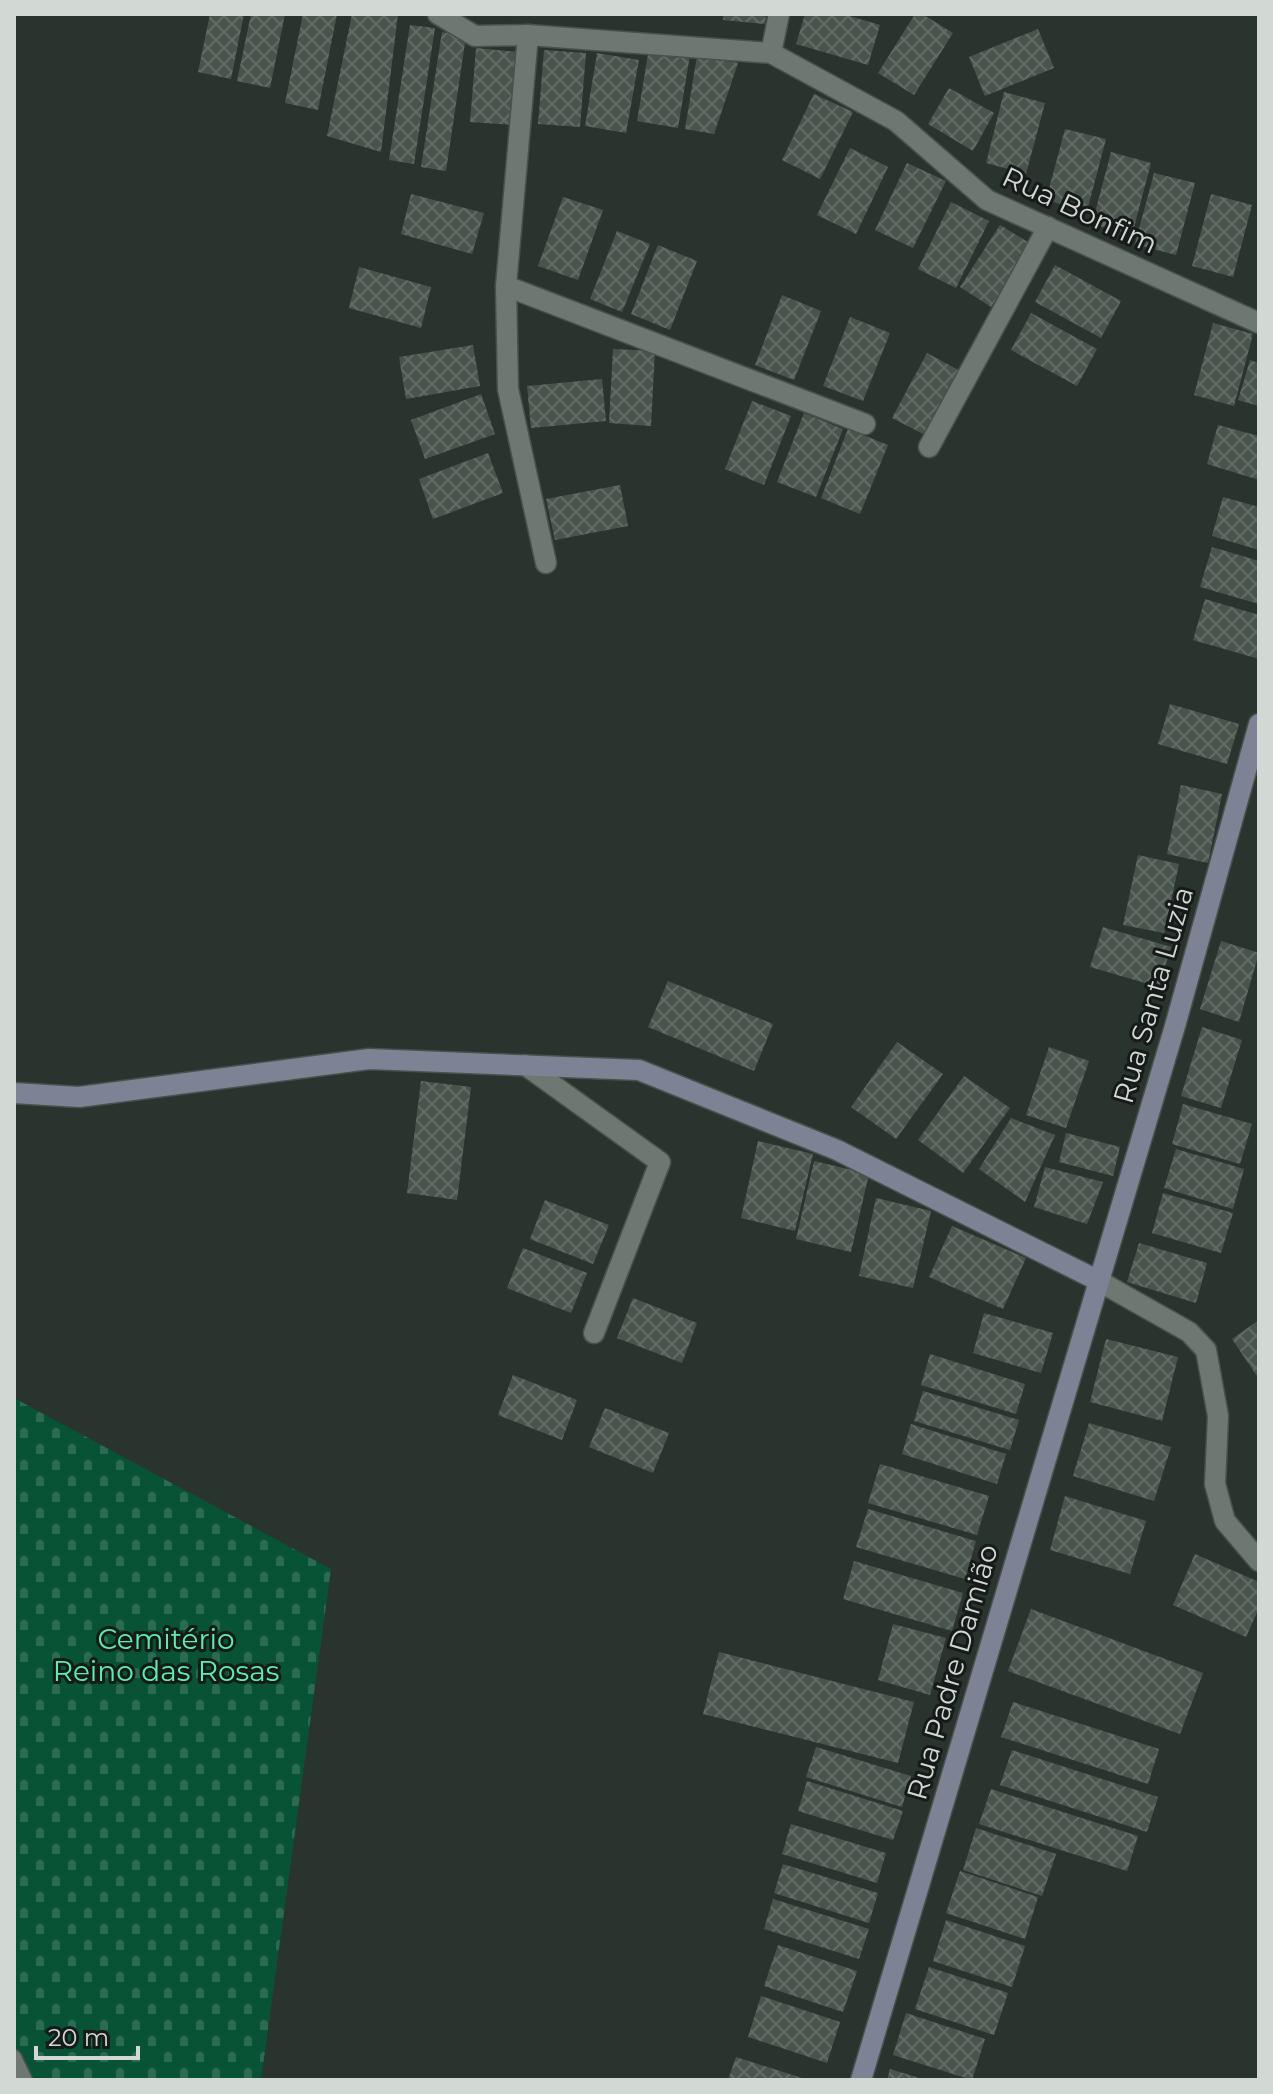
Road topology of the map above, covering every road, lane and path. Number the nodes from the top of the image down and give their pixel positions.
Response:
1 (438, 14) edge
2 (779, 14) edge
3 (528, 35) junction
4 (771, 53) junction
5 (1048, 227) junction
6 (506, 286) junction
7 (1259, 323) edge
8 (865, 424) dead end
9 (929, 447) dead end
10 (546, 563) dead end
11 (1259, 724) edge
12 (525, 1065) junction
13 (14, 1093) edge
14 (1097, 1280) junction
15 (594, 1333) dead end
16 (1259, 1561) edge
17 (14, 2057) edge
18 (25, 2080) edge
19 (861, 2080) edge

1 - 3 street, Rua Bonfim
2 - 4 street
3 - 4 street, Rua Bonfim
3 - 6 street
4 - 5 street, Rua Bonfim
5 - 7 street, Rua Bonfim
5 - 9 street
6 - 8 street
6 - 10 street
11 - 14 street, Rua Santa Luzia
12 - 13 street
12 - 14 street
12 - 15 street
14 - 16 street
14 - 19 street, Rua Padre Damião
17 - 18 lane

